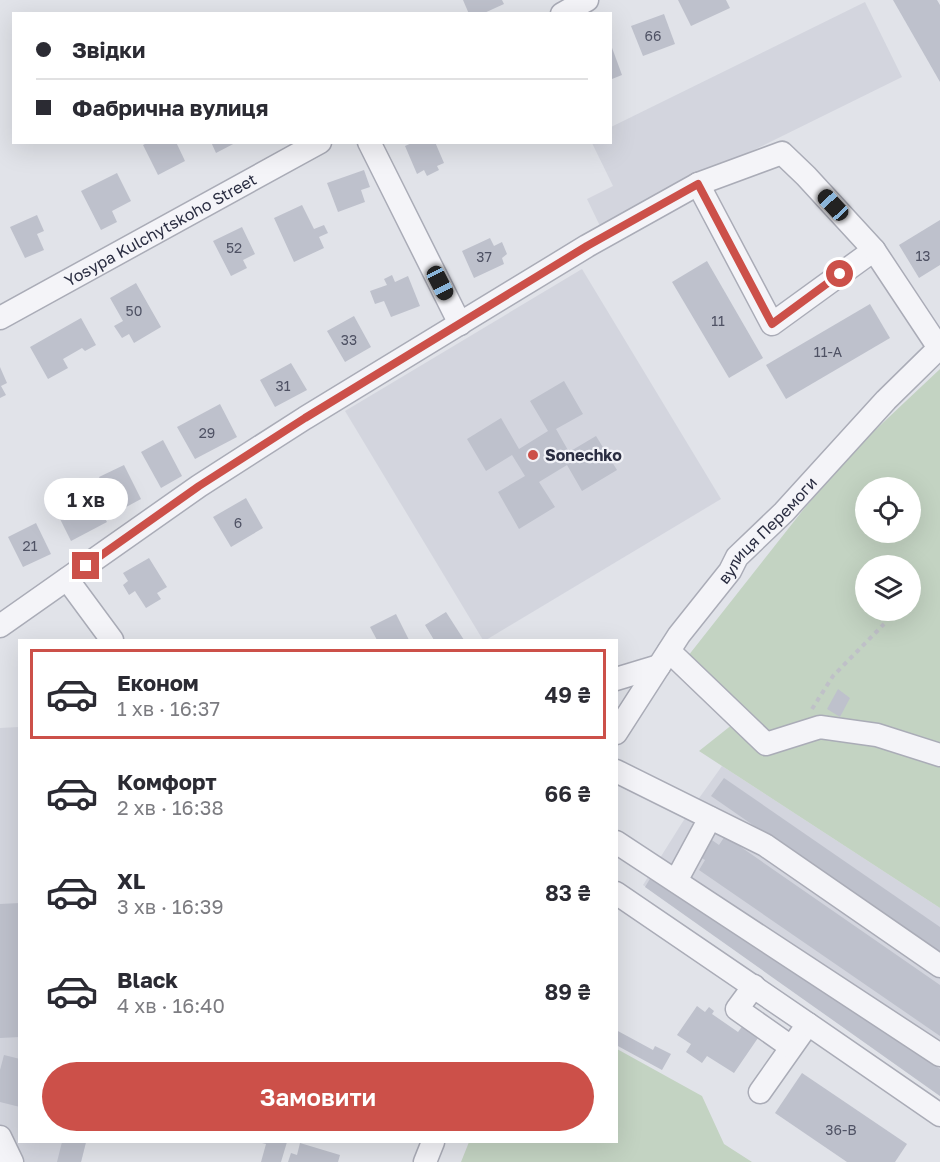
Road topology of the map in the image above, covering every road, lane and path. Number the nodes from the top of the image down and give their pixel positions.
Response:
1 (587, 0) edge
2 (566, 12) edge
3 (316, 144) edge
4 (370, 144) edge
5 (698, 184) junction
6 (874, 250) junction
7 (0, 318) edge
8 (460, 324) junction
9 (940, 348) edge
10 (67, 579) junction
11 (884, 624) dead end
12 (0, 626) edge
13 (111, 639) edge
14 (664, 658) junction
15 (618, 678) edge
16 (618, 730) edge
17 (796, 735) junction
18 (940, 755) edge
19 (618, 772) edge
20 (710, 818) junction
21 (618, 843) edge
22 (676, 881) junction
23 (618, 894) edge
24 (940, 966) edge
25 (754, 986) junction
26 (808, 1024) junction
27 (791, 1047) junction
28 (940, 1055) edge
29 (760, 1092) dead end
30 (940, 1115) edge
31 (0, 1137) edge
32 (434, 1143) edge
33 (12, 1162) edge
34 (425, 1162) edge

1 - 2 street
3 - 7 street, Yosypa Kulchytskoho Street
4 - 8 street
5 - 6 street
5 - 6 street
5 - 8 street
6 - 9 street
8 - 10 street
9 - 14 street, вулиця Перемоги
10 - 12 street
10 - 13 street
11 - 17 path
14 - 15 street
14 - 16 street, вулиця Перемоги
14 - 17 street
17 - 18 street
19 - 20 street
20 - 22 street
20 - 24 street
21 - 22 street
22 - 28 street
23 - 25 street
25 - 26 street
25 - 27 street
26 - 27 street
26 - 30 street
27 - 29 street
31 - 33 street
32 - 34 street

